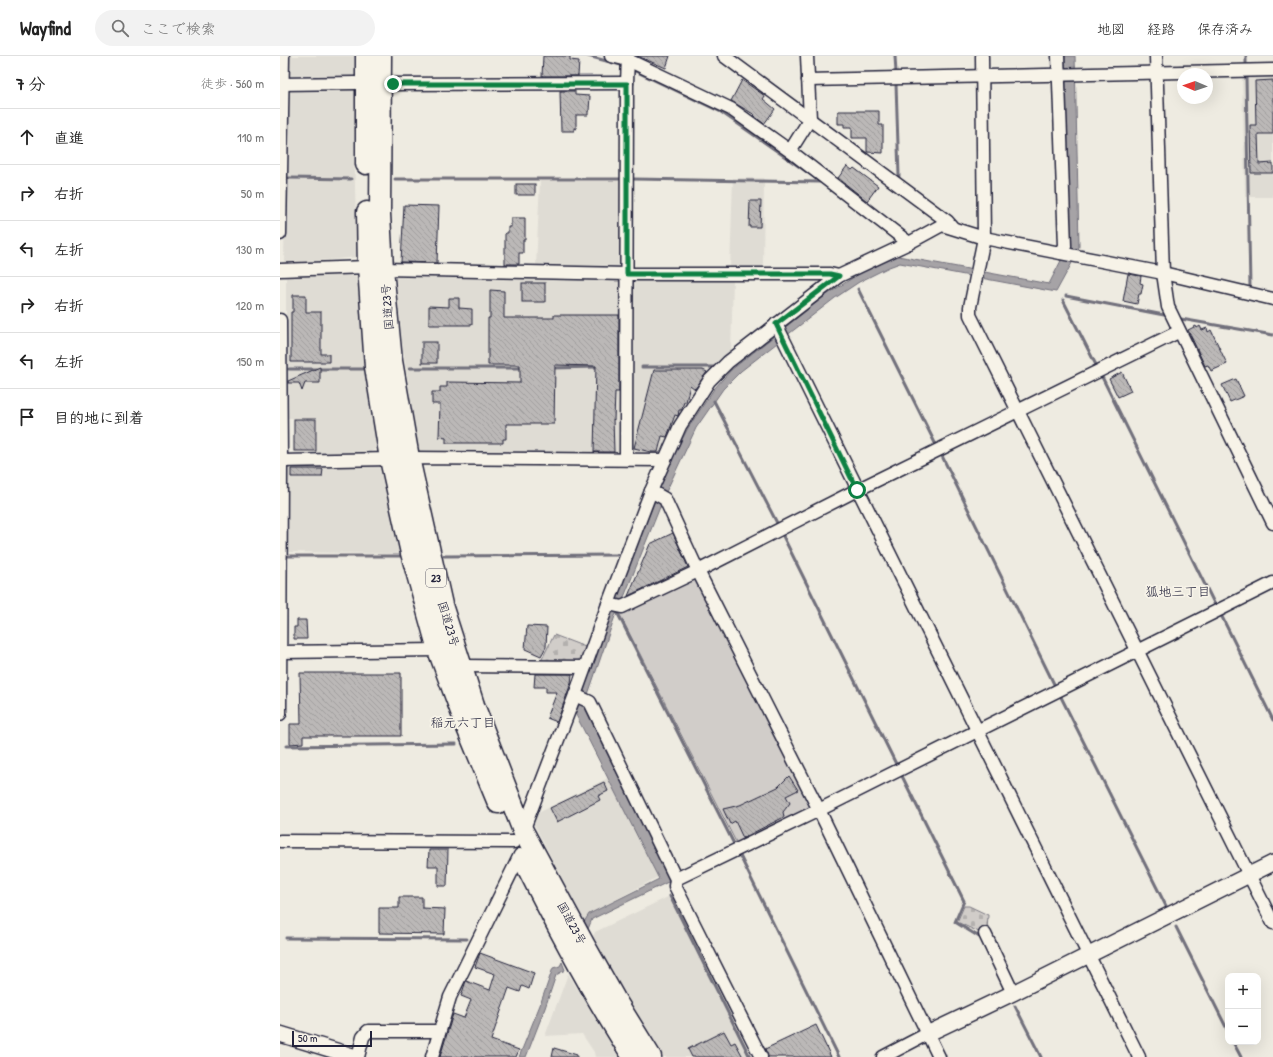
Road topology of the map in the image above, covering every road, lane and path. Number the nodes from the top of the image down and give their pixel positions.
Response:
1 (283, 56) edge
2 (366, 56) edge
3 (381, 56) edge
4 (611, 56) edge
5 (724, 56) edge
6 (807, 56) edge
7 (982, 56) edge
8 (1058, 56) edge
9 (1156, 56) edge
10 (628, 58) edge
11 (1273, 70) edge
12 (1156, 73) junction
13 (1058, 75) junction
14 (982, 76) junction
15 (808, 80) junction
16 (355, 83) dead end
17 (281, 84) edge
18 (393, 84) dead end
19 (627, 84) junction
20 (810, 119) junction
21 (790, 151) junction
22 (953, 229) junction
23 (280, 234) edge
24 (984, 238) junction
25 (909, 243) junction
26 (1061, 253) junction
27 (375, 268) junction
28 (280, 270) edge
29 (1163, 273) junction
30 (627, 274) junction
31 (839, 276) junction
32 (1273, 299) edge
33 (280, 320) edge
34 (776, 324) junction
35 (1178, 332) junction
36 (1018, 410) junction
37 (400, 458) junction
38 (626, 459) junction
39 (665, 460) junction
40 (281, 461) edge
41 (857, 490) junction
42 (651, 491) junction
43 (1273, 523) edge
44 (698, 571) junction
45 (1273, 583) edge
46 (608, 604) junction
47 (438, 650) junction
48 (1138, 651) junction
49 (280, 652) edge
50 (462, 666) junction
51 (585, 667) junction
52 (576, 695) junction
53 (280, 714) edge
54 (977, 731) junction
55 (819, 810) junction
56 (280, 841) edge
57 (519, 842) junction
58 (1273, 863) edge
59 (1249, 875) junction
60 (676, 879) junction
61 (1273, 924) edge
62 (985, 934) dead end
63 (1088, 955) junction
64 (1013, 993) junction
65 (439, 1031) junction
66 (280, 1034) edge
67 (927, 1034) junction
68 (357, 1057) edge
69 (432, 1057) edge
70 (633, 1057) edge
71 (651, 1057) edge
72 (761, 1057) edge
73 (883, 1057) edge
74 (939, 1057) edge
75 (1139, 1057) edge

1 - 17 street
2 - 27 highway, 国道23号 / 23
3 - 27 highway, 国道23号 / 23
4 - 10 street
5 - 20 street
6 - 15 street
7 - 14 street
8 - 13 street
9 - 12 street
10 - 19 street
10 - 21 street
11 - 12 street
12 - 13 street
12 - 29 street
13 - 14 street
13 - 26 street
14 - 15 street
14 - 24 street
15 - 20 street
16 - 17 street
17 - 23 street
18 - 19 street
19 - 30 street
20 - 21 street
20 - 22 street
21 - 25 street
22 - 24 street
22 - 25 street
24 - 26 street
24 - 36 street
25 - 31 street
26 - 29 street
27 - 28 street
27 - 30 street
27 - 37 highway, 国道23号 / 23
29 - 32 street
29 - 35 street
30 - 31 street
30 - 38 street
31 - 34 street
33 - 40 street
34 - 39 street
34 - 41 street
35 - 36 street
35 - 43 street
36 - 41 street
36 - 48 street
37 - 38 street
37 - 40 street
37 - 47 highway, 国道23号 / 23
37 - 50 highway, 国道23号 / 23
38 - 39 street
39 - 42 street
40 - 49 street
41 - 44 street
41 - 54 street
42 - 44 street
42 - 46 street
44 - 46 street
44 - 55 street
45 - 48 street
46 - 51 street
47 - 49 street
47 - 57 highway, 国道23号 / 23
48 - 54 street
48 - 59 street
49 - 53 street
50 - 51 street
50 - 57 highway, 国道23号 / 23
51 - 52 street
52 - 57 street
52 - 60 street
54 - 55 street
54 - 63 street
55 - 60 street
55 - 67 street
56 - 57 street
57 - 65 street
57 - 70 highway, 国道23号 / 23
57 - 71 highway, 国道23号 / 23
58 - 59 street
59 - 61 street
59 - 63 street
60 - 72 street
62 - 64 street
63 - 64 street
63 - 75 street
64 - 67 street
65 - 68 street
65 - 69 street
66 - 68 street
67 - 73 street
67 - 74 street

